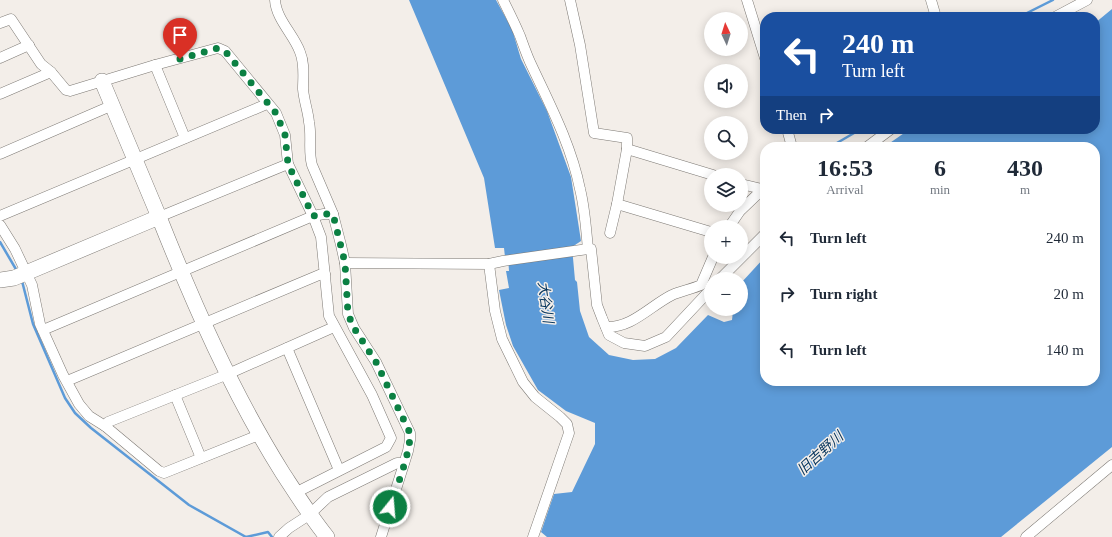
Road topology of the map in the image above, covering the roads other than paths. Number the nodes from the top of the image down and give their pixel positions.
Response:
1 (275, 0) edge
2 (503, 0) edge
3 (570, 0) edge
4 (747, 0) edge
5 (931, 0) edge
6 (1087, 0) edge
7 (935, 12) edge
8 (1065, 12) edge
9 (0, 24) edge
10 (760, 42) edge
11 (29, 45) junction
12 (0, 58) edge
13 (155, 65) junction
14 (51, 72) junction
15 (102, 81) junction
16 (0, 94) edge
17 (267, 104) junction
18 (112, 105) junction
19 (885, 134) edge
20 (185, 138) junction
21 (874, 142) edge
22 (627, 149) junction
23 (0, 154) edge
24 (135, 159) junction
25 (288, 164) junction
26 (704, 173) edge
27 (748, 185) edge
28 (760, 187) edge
29 (760, 191) edge
30 (617, 204) junction
31 (333, 214) junction
32 (0, 216) edge
33 (313, 216) junction
34 (159, 217) junction
35 (734, 220) edge
36 (0, 225) edge
37 (704, 230) edge
38 (610, 233) dead end
39 (760, 239) edge
40 (585, 250) junction
41 (345, 263) junction
42 (489, 264) junction
43 (710, 264) edge
44 (181, 272) junction
45 (727, 272) edge
46 (325, 274) junction
47 (16, 276) edge
48 (704, 296) edge
49 (204, 322) junction
50 (334, 327) junction
51 (606, 327) junction
52 (43, 330) junction
53 (287, 348) junction
54 (228, 374) junction
55 (67, 381) junction
56 (175, 395) junction
57 (105, 426) junction
58 (259, 435) junction
59 (201, 458) junction
60 (404, 463) junction
61 (1112, 465) edge
62 (339, 470) junction
63 (295, 493) junction
64 (309, 515) junction
65 (282, 534) edge
66 (328, 537) edge
67 (381, 537) edge
68 (533, 537) edge
69 (1026, 537) edge

1 - 31 street
2 - 40 street
3 - 22 street
4 - 10 street
5 - 7 street
6 - 8 street
9 - 11 street
11 - 12 street
11 - 14 street
13 - 15 street
13 - 17 street
13 - 20 street
14 - 15 street
14 - 16 street
15 - 18 street
17 - 20 street
17 - 25 street
18 - 23 street
18 - 24 street
19 - 21 street
20 - 24 street
22 - 26 street
22 - 30 street
24 - 32 street
24 - 34 street
25 - 33 street
25 - 34 street
27 - 28 street
29 - 35 street
30 - 37 street
30 - 38 street
31 - 33 street
31 - 41 street
33 - 44 street
33 - 46 street
34 - 44 street
34 - 47 street
36 - 47 street
39 - 45 street
40 - 42 street
40 - 51 street
41 - 42 street
41 - 60 street
42 - 68 street
43 - 51 street
44 - 49 street
44 - 52 street
46 - 49 street
46 - 50 street
47 - 52 street
48 - 51 street
49 - 54 street
49 - 55 street
50 - 53 street
50 - 62 street
52 - 55 street
53 - 54 street
53 - 62 street
54 - 56 street
54 - 58 street
55 - 57 street
56 - 57 street
56 - 59 street
57 - 59 street
58 - 59 street
58 - 63 street
60 - 64 street
60 - 67 street
61 - 69 street
62 - 63 street
63 - 64 street
64 - 65 street
64 - 66 street

